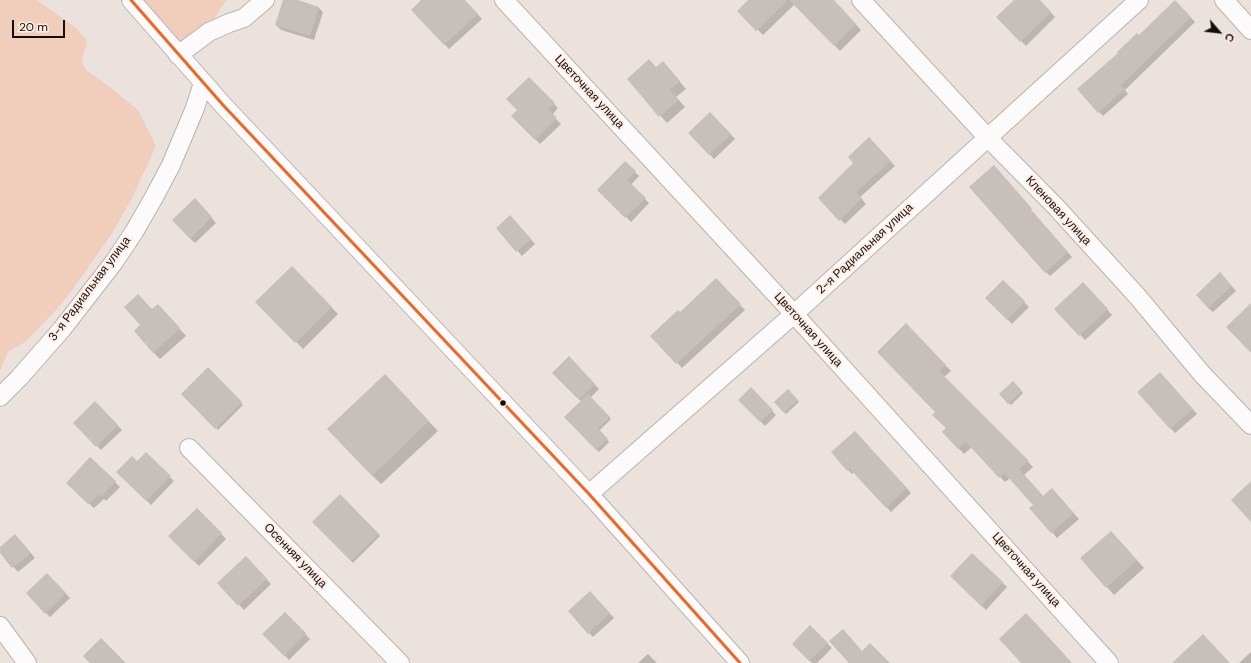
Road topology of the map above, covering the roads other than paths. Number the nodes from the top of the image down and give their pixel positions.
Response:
1 (131, 0) edge
2 (265, 0) edge
3 (504, 0) edge
4 (861, 0) edge
5 (1139, 0) edge
6 (1224, 0) edge
7 (1251, 30) edge
8 (178, 55) junction
9 (203, 83) junction
10 (987, 137) junction
11 (794, 314) junction
12 (0, 397) edge
13 (1251, 425) edge
14 (189, 448) dead end
15 (589, 494) junction
16 (0, 626) edge
17 (27, 663) edge
18 (400, 663) edge
19 (740, 663) edge
20 (1109, 663) edge

1 - 8 street
2 - 8 street
3 - 11 street, Цветочная улица
4 - 10 street, Кленовая улица
5 - 10 street, 2-я Радиальная улица
6 - 7 street
8 - 9 street
9 - 12 street, 3-я Радиальная улица
9 - 15 street
10 - 11 street, 2-я Радиальная улица
10 - 13 street, Кленовая улица
11 - 15 street, 2-я Радиальная улица
11 - 20 street, Цветочная улица
14 - 18 street, Осенняя улица
15 - 19 street
16 - 17 street

